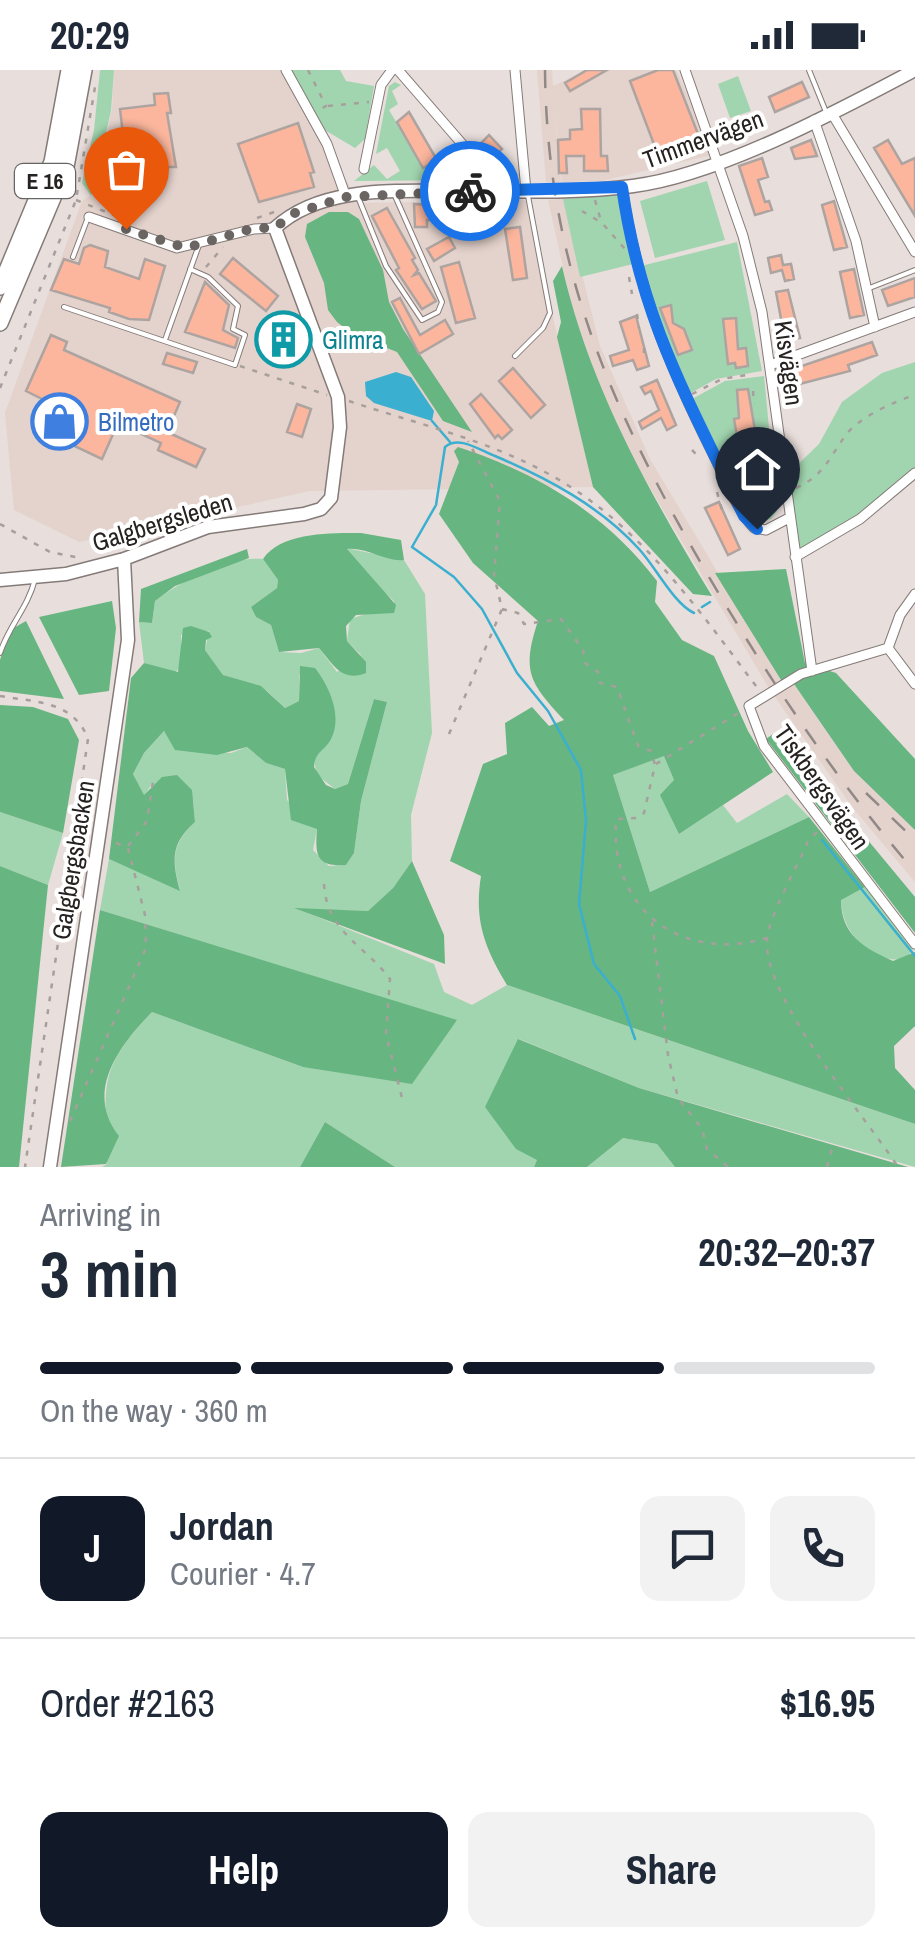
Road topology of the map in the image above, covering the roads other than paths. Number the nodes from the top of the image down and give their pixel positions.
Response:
1 (69, 70) edge
2 (84, 70) edge
3 (286, 70) edge
4 (395, 70) edge
5 (515, 70) edge
6 (685, 70) edge
7 (808, 70) edge
8 (914, 70) edge
9 (824, 116) junction
10 (718, 160) junction
11 (364, 170) dead end
12 (622, 187) junction
13 (394, 191) junction
14 (488, 191) junction
15 (526, 191) junction
16 (352, 196) junction
17 (88, 216) joint
18 (275, 228) junction
19 (199, 245) junction
20 (915, 252) edge
21 (73, 257) dead end
22 (191, 268) junction
23 (915, 270) edge
24 (0, 286) edge
25 (867, 289) junction
26 (64, 306) dead end
27 (915, 312) edge
28 (0, 323) edge
29 (875, 327) junction
30 (165, 341) junction
31 (516, 356) dead end
32 (770, 365) junction
33 (915, 474) edge
34 (789, 518) junction
35 (795, 557) junction
36 (124, 559) junction
37 (35, 579) junction
38 (0, 580) edge
39 (915, 594) edge
40 (888, 648) junction
41 (0, 654) edge
42 (812, 670) junction
43 (915, 684) edge
44 (915, 944) edge
45 (50, 1167) edge

1 - 24 highway, E 16
2 - 28 highway, E 16
3 - 16 street
4 - 11 street
4 - 14 street
5 - 15 street
6 - 10 street, Kisvägen
7 - 9 lane
8 - 9 street, Timmervägen
9 - 10 street, Timmervägen
9 - 20 street
9 - 25 street
10 - 12 street, Timmervägen
10 - 32 street, Kisvägen
12 - 15 street, Timmervägen
12 - 34 street
13 - 14 street, Timmervägen
13 - 16 street, Timmervägen
13 - 16 lane
14 - 15 street, Timmervägen
15 - 31 lane
16 - 18 street, Timmervägen
17 - 19 street, Timmervägen
17 - 21 lane
18 - 19 street, Timmervägen
18 - 36 street, Galgbergsleden
19 - 22 lane
22 - 30 lane
22 - 30 lane
23 - 25 lane
25 - 29 street
26 - 30 lane
27 - 29 street
29 - 32 street
32 - 34 street, Kisvägen
33 - 35 street
34 - 35 street, Kisvägen
35 - 42 street, Kisvägen
36 - 37 street, Galgbergsleden
36 - 45 street, Galgbergsbacken
37 - 38 street, Galgbergsleden
37 - 41 lane
39 - 40 street
40 - 42 street, Tiskbergsvägen
40 - 43 street
42 - 44 street, Tiskbergsvägen

